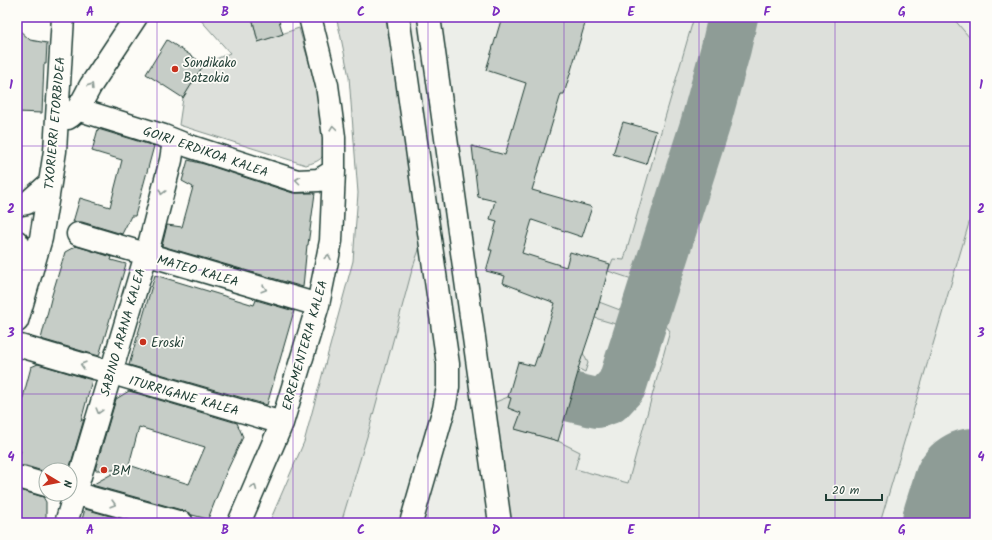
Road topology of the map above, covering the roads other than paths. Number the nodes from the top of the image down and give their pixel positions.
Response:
1 (63, 17) edge
2 (136, 17) edge
3 (310, 17) edge
4 (398, 17) edge
5 (429, 17) edge
6 (77, 109) junction
7 (56, 124) junction
8 (178, 149) junction
9 (334, 171) junction
10 (50, 183) junction
11 (17, 205) edge
12 (78, 234) dead end
13 (17, 242) edge
14 (146, 254) junction
15 (28, 284) junction
16 (318, 305) junction
17 (17, 321) edge
18 (17, 345) edge
19 (110, 373) junction
20 (282, 423) junction
21 (78, 473) edge
22 (22, 478) dead end
23 (38, 483) edge
24 (78, 494) edge
25 (70, 502) edge
26 (66, 523) edge
27 (182, 523) edge
28 (239, 523) edge
29 (411, 523) edge
30 (500, 523) edge

1 - 7 street, TXORIERRI ETORBIDEA
6 -> 2 street
9 -> 3 street, ERREMENTERIA KALEA
4 - 29 street
5 - 30 street
6 - 7 street
6 - 8 street, GOIRI ERDIKOA KALEA
7 - 10 street, TXORIERRI ETORBIDEA
9 -> 8 street, GOIRI ERDIKOA KALEA
8 -> 14 street, SABINO ARANA KALEA
16 -> 9 street, ERREMENTERIA KALEA
10 - 11 street
10 - 15 street, TXORIERRI ETORBIDEA
12 - 14 street, MATEO KALEA
13 - 15 street
14 -> 16 street, MATEO KALEA
14 - 19 street, SABINO ARANA KALEA
15 - 17 street, TXORIERRI ETORBIDEA
16 - 20 street, ERREMENTERIA KALEA
19 -> 18 street, ITURRIGANE KALEA
19 - 20 street, ITURRIGANE KALEA
19 -> 21 street, SABINO ARANA KALEA
28 -> 20 street, ERREMENTERIA KALEA
22 - 23 street
24 -> 27 street
25 - 26 street, SABINO ARANA KALEA

